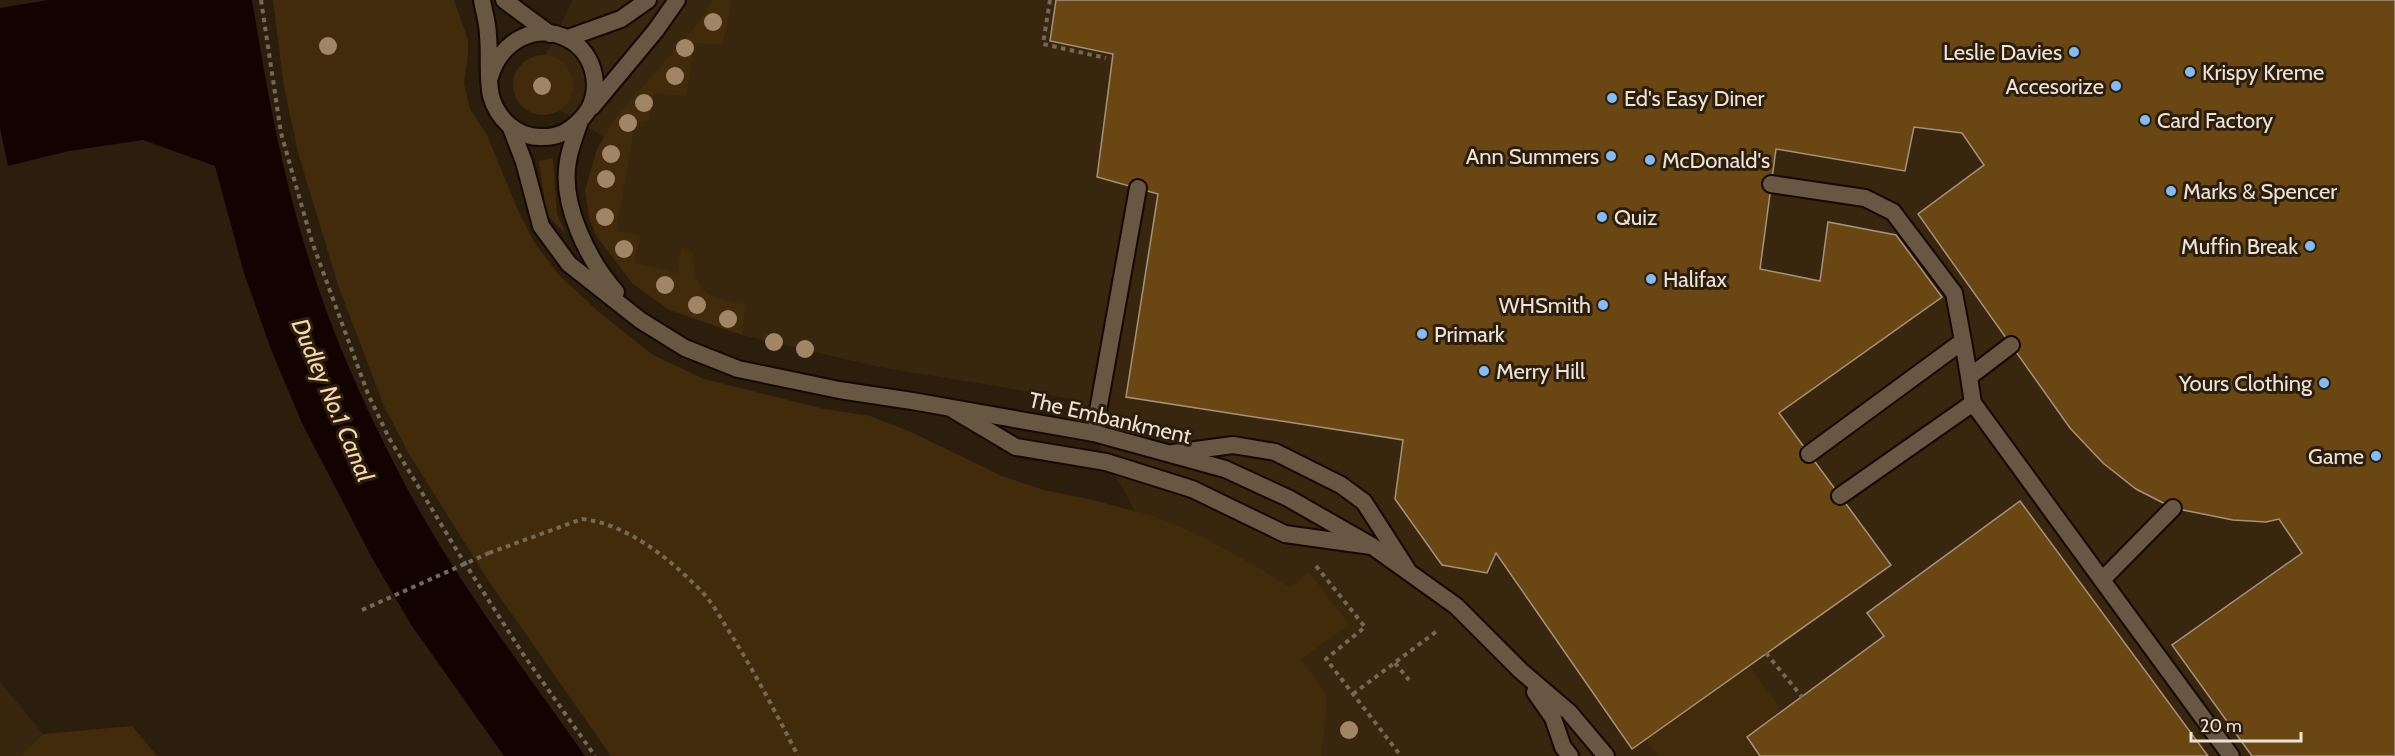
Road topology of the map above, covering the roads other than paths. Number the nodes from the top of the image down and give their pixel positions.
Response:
1 (482, 0) edge
2 (504, 0) edge
3 (648, 0) edge
4 (677, 0) edge
5 (550, 34) junction
6 (568, 38) junction
7 (490, 77) junction
8 (584, 116) junction
9 (511, 128) junction
10 (1772, 184) dead end
11 (1138, 188) dead end
12 (640, 320) junction
13 (1963, 341) junction
14 (2011, 345) dead end
15 (1969, 377) junction
16 (1973, 403) junction
17 (952, 409) junction
18 (1094, 433) junction
19 (1173, 453) junction
20 (1809, 454) dead end
21 (1840, 496) dead end
22 (2173, 508) dead end
23 (1372, 546) junction
24 (1407, 569) junction
25 (2102, 580) junction
26 (1521, 671) junction
27 (1570, 756) edge
28 (1606, 756) edge
29 (2231, 756) edge

1 - 7 street, The Embankment
2 - 5 street
3 - 6 street
4 - 8 street
5 - 6 street
5 - 7 street
6 - 8 street, The Embankment
7 - 9 street, The Embankment
8 - 9 street
8 - 12 street, The Embankment
9 - 12 street, The Embankment
10 - 13 street
11 - 18 street
12 - 17 street, The Embankment
13 - 15 street
13 - 20 street
14 - 15 street
15 - 16 street
16 - 21 street
16 - 25 street
17 - 18 street, The Embankment
17 - 23 street
18 - 19 street, The Embankment
19 - 23 street, The Embankment
19 - 24 street
22 - 25 street
23 - 24 street, The Embankment
24 - 26 street, The Embankment
25 - 29 street
26 - 27 street, The Embankment
26 - 28 street, The Embankment

